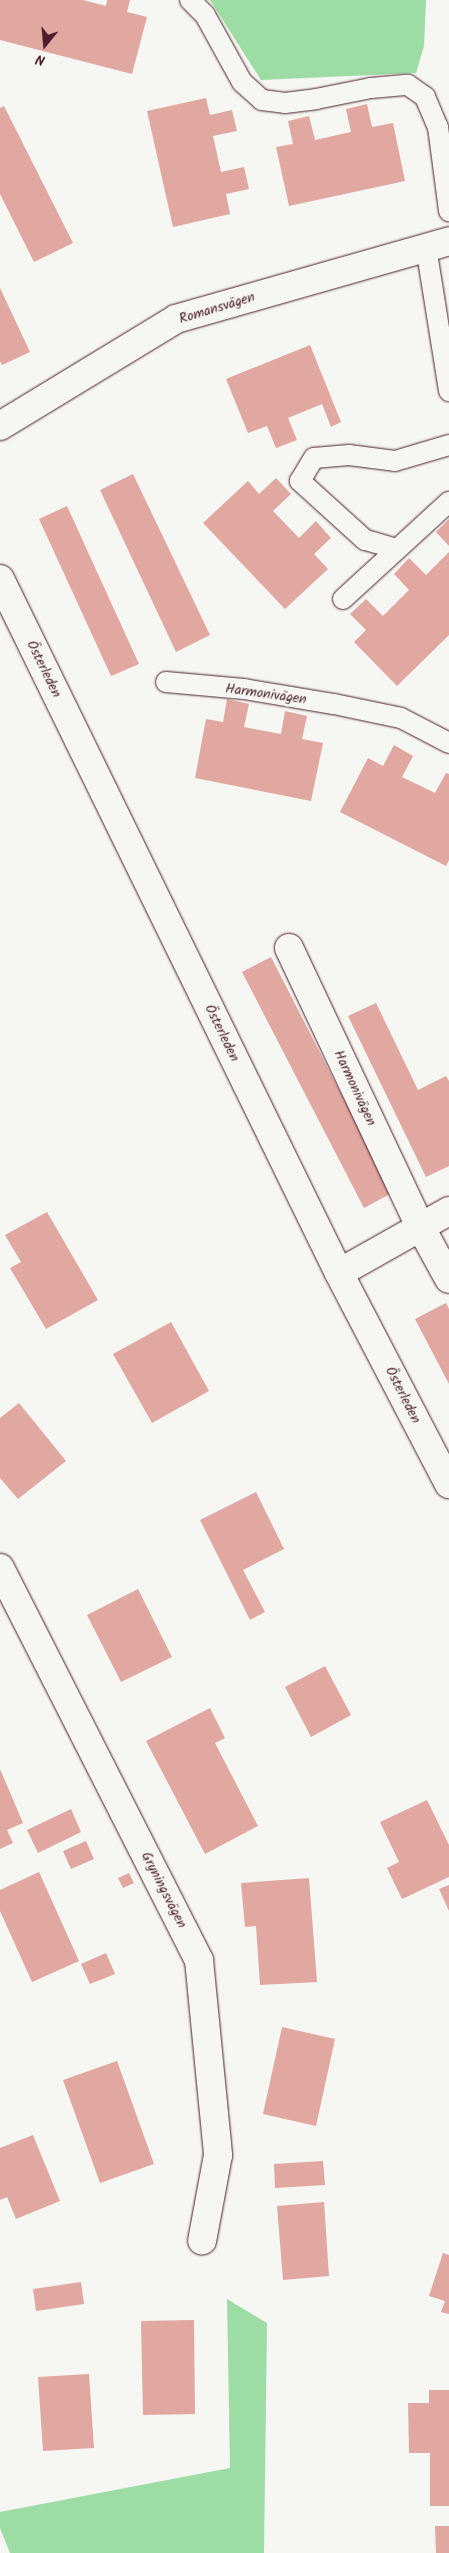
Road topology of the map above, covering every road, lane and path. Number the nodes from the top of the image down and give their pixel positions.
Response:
1 (190, 0) edge
2 (449, 211) edge
3 (438, 244) edge
4 (449, 391) edge
5 (0, 426) edge
6 (449, 445) edge
7 (449, 502) edge
8 (397, 549) junction
9 (0, 579) edge
10 (343, 599) dead end
11 (166, 682) dead end
12 (449, 743) edge
13 (289, 948) dead end
14 (449, 1211) edge
15 (421, 1228) junction
16 (339, 1273) junction
17 (449, 1278) edge
18 (449, 1484) edge
19 (0, 1568) edge
20 (202, 2241) dead end

1 - 2 lane
3 - 4 lane, Romansvägen
3 - 5 street, Romansvägen
6 - 8 lane
7 - 8 lane
8 - 10 lane
9 - 16 street, Österleden
11 - 12 lane, Harmonivägen
13 - 15 street, Harmonivägen
14 - 15 street
15 - 16 street
15 - 17 street, Harmonivägen
16 - 18 street, Österleden
19 - 20 street, Gryningsvägen

